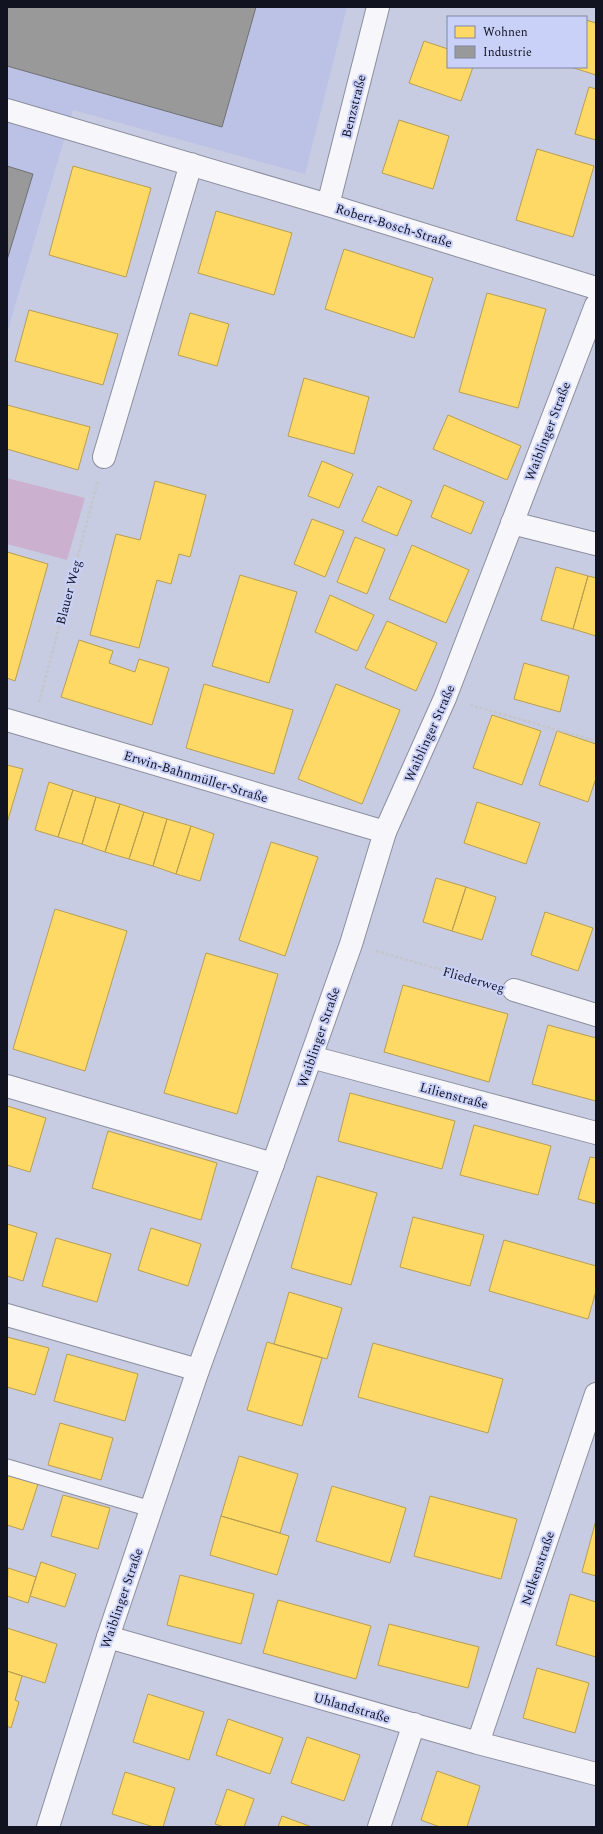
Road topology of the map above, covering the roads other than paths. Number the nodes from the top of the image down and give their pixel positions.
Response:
1 (378, 7) edge
2 (7, 110) edge
3 (191, 164) junction
4 (328, 205) junction
5 (596, 288) edge
6 (596, 305) edge
7 (104, 457) road end
8 (512, 523) junction
9 (596, 544) edge
10 (7, 720) edge
11 (385, 832) junction
12 (514, 990) road end
13 (596, 1015) edge
14 (311, 1056) junction
15 (7, 1086) edge
16 (596, 1133) edge
17 (273, 1164) junction
18 (7, 1315) edge
19 (198, 1370) junction
20 (596, 1394) edge
21 (7, 1466) edge
22 (151, 1509) junction
23 (108, 1637) junction
24 (414, 1724) junction
25 (478, 1743) junction
26 (596, 1774) edge
27 (48, 1827) edge
28 (379, 1827) edge

1 - 4 street, Benzstraße
2 - 3 street, Robert-Bosch-Straße
3 - 4 street, Robert-Bosch-Straße
3 - 7 street
4 - 5 street, Robert-Bosch-Straße
6 - 8 street, Waiblinger Straße
8 - 9 street
8 - 11 street, Waiblinger Straße
10 - 11 street, Erwin-Bahnmüller-Straße
11 - 14 street, Waiblinger Straße
12 - 13 street, Fliederweg
14 - 16 street, Lilienstraße
14 - 17 street, Waiblinger Straße
15 - 17 street
17 - 19 street, Waiblinger Straße
18 - 19 street
19 - 22 street, Waiblinger Straße
20 - 25 street, Nelkenstraße
21 - 22 lane
22 - 23 street, Waiblinger Straße
23 - 24 street, Uhlandstraße
23 - 27 street, Waiblinger Straße
24 - 25 street, Uhlandstraße
24 - 28 street
25 - 26 street, Uhlandstraße

